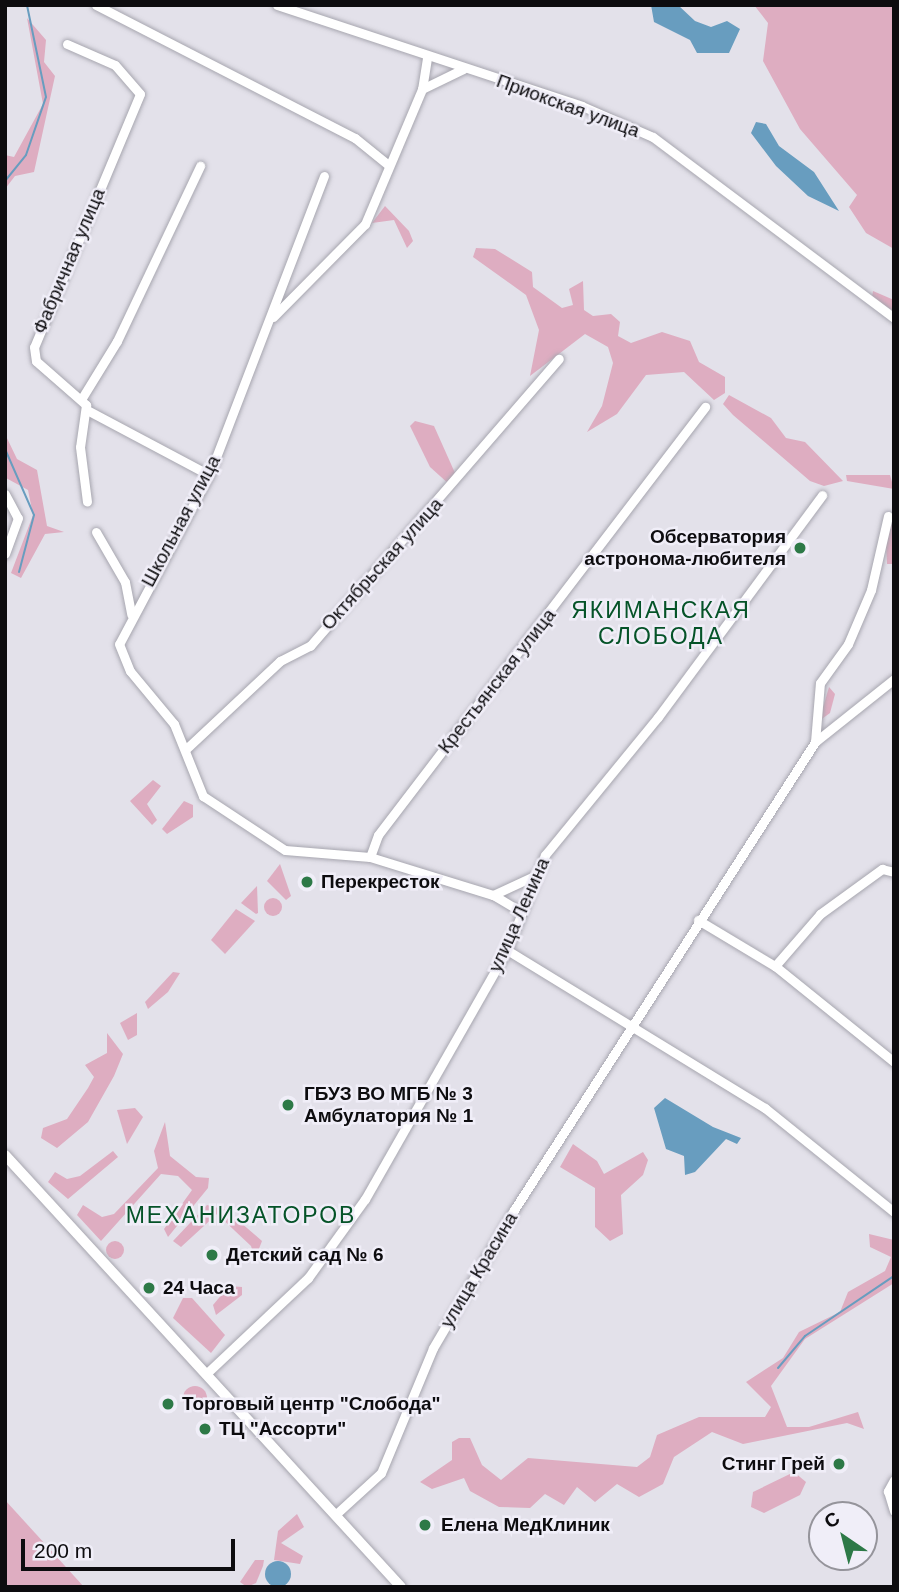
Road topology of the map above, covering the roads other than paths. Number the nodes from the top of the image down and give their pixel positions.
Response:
1 (96, 5) edge
2 (277, 5) edge
3 (67, 44) dead end
4 (427, 58) junction
5 (463, 69) junction
6 (422, 89) junction
7 (387, 164) junction
8 (200, 166) dead end
9 (324, 176) dead end
10 (272, 318) junction
11 (894, 318) edge
12 (559, 359) dead end
13 (82, 398) junction
14 (705, 407) dead end
15 (87, 410) junction
16 (209, 475) junction
17 (5, 494) edge
18 (822, 495) dead end
19 (87, 502) dead end
20 (888, 516) dead end
21 (96, 533) dead end
22 (10, 537) edge
23 (5, 554) edge
24 (131, 614) junction
25 (894, 679) edge
26 (815, 742) junction
27 (186, 749) junction
28 (370, 857) junction
29 (894, 872) edge
30 (536, 875) junction
31 (493, 895) junction
32 (520, 911) junction
33 (698, 920) junction
34 (508, 950) junction
35 (775, 966) junction
36 (634, 1027) junction
37 (894, 1062) edge
38 (5, 1155) edge
39 (894, 1212) edge
40 (206, 1374) junction
41 (894, 1480) edge
42 (894, 1511) edge
43 (335, 1515) junction
44 (401, 1587) edge

1 - 7 street
2 - 4 street, Приокская улица
3 - 13 street, Фабричная улица
4 - 5 street, Приокская улица
4 - 6 street, Школьная улица
5 - 6 street
5 - 11 street, Приокская улица
6 - 7 street, Школьная улица
7 - 10 street, Школьная улица
8 - 13 street
9 - 10 street, Школьная улица
10 - 16 street, Школьная улица
12 - 27 street, Октябрьская улица
13 - 15 street, Фабричная улица
14 - 28 street, Крестьянская улица
15 - 16 street
15 - 19 street
16 - 24 street, Школьная улица
17 - 22 street
18 - 30 street, улица Ленина
20 - 26 street, улица Красина
21 - 24 street
22 - 23 street
24 - 27 street, Школьная улица
25 - 26 street, улица Красина
26 - 33 street, улица Красина
27 - 28 street
28 - 31 street
29 - 35 street
30 - 31 street
30 - 32 street, улица Ленина
31 - 32 street
32 - 34 street, улица Ленина
33 - 35 street
33 - 36 street, улица Красина
34 - 36 street
34 - 40 street, улица Ленина
35 - 37 street
36 - 39 street
36 - 43 street, улица Красина
38 - 40 main road
40 - 43 main road
41 - 42 street
43 - 44 main road

